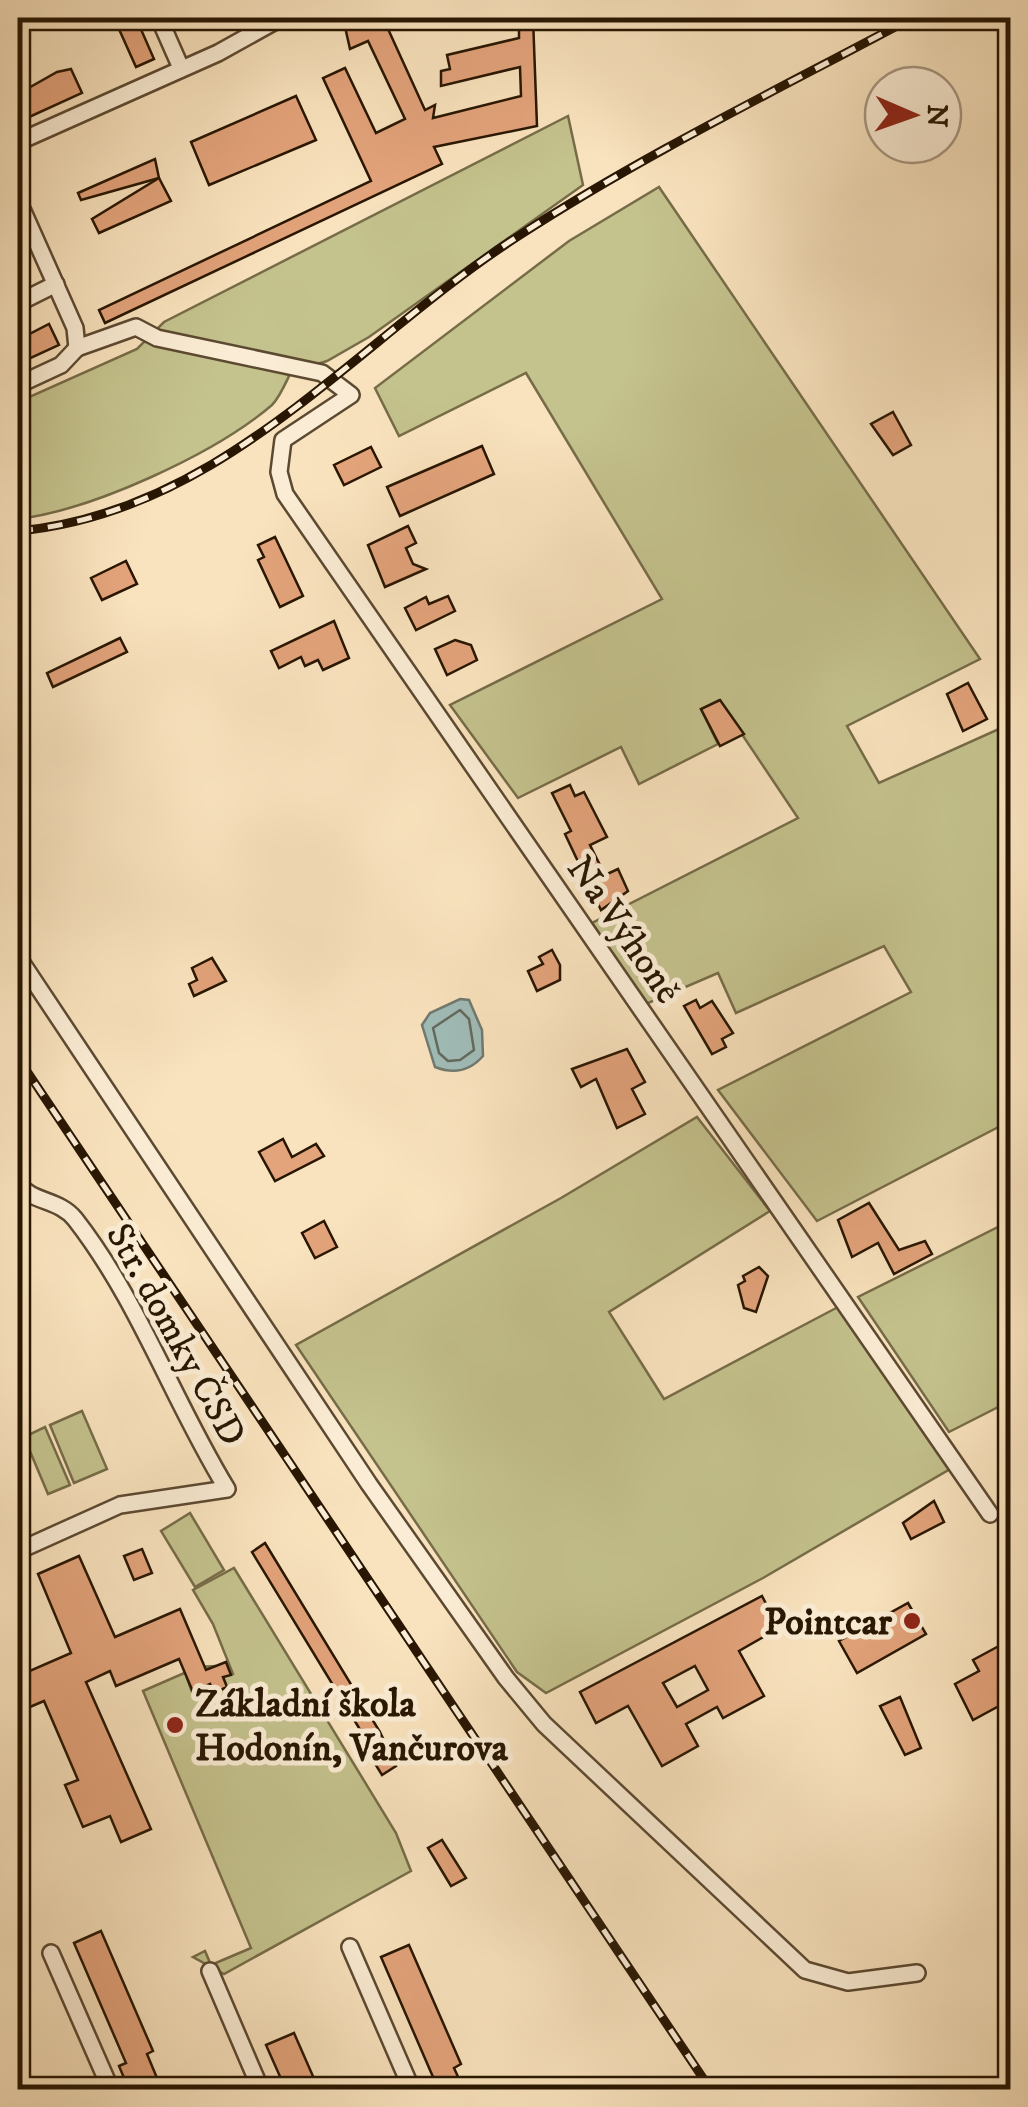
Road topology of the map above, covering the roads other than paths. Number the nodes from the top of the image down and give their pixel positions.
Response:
1 (159, 18) edge
2 (281, 18) edge
3 (182, 68) junction
4 (18, 142) edge
5 (18, 200) edge
6 (56, 284) junction
7 (18, 303) edge
8 (77, 348) junction
9 (18, 385) edge
10 (18, 957) edge
11 (18, 1184) edge
12 (990, 1514) dead end
13 (18, 1551) edge
14 (350, 1947) dead end
15 (51, 1954) dead end
16 (210, 1972) dead end
17 (917, 1974) dead end
18 (110, 2090) edge
19 (260, 2090) edge
20 (412, 2090) edge

1 - 3 street
2 - 3 street
3 - 4 street
5 - 6 street
6 - 7 street
6 - 8 street
8 - 9 street
8 - 12 street, Na Výhoně
10 - 17 street
11 - 13 street, Str. domky ČSD
14 - 20 street
15 - 18 street
16 - 19 street

